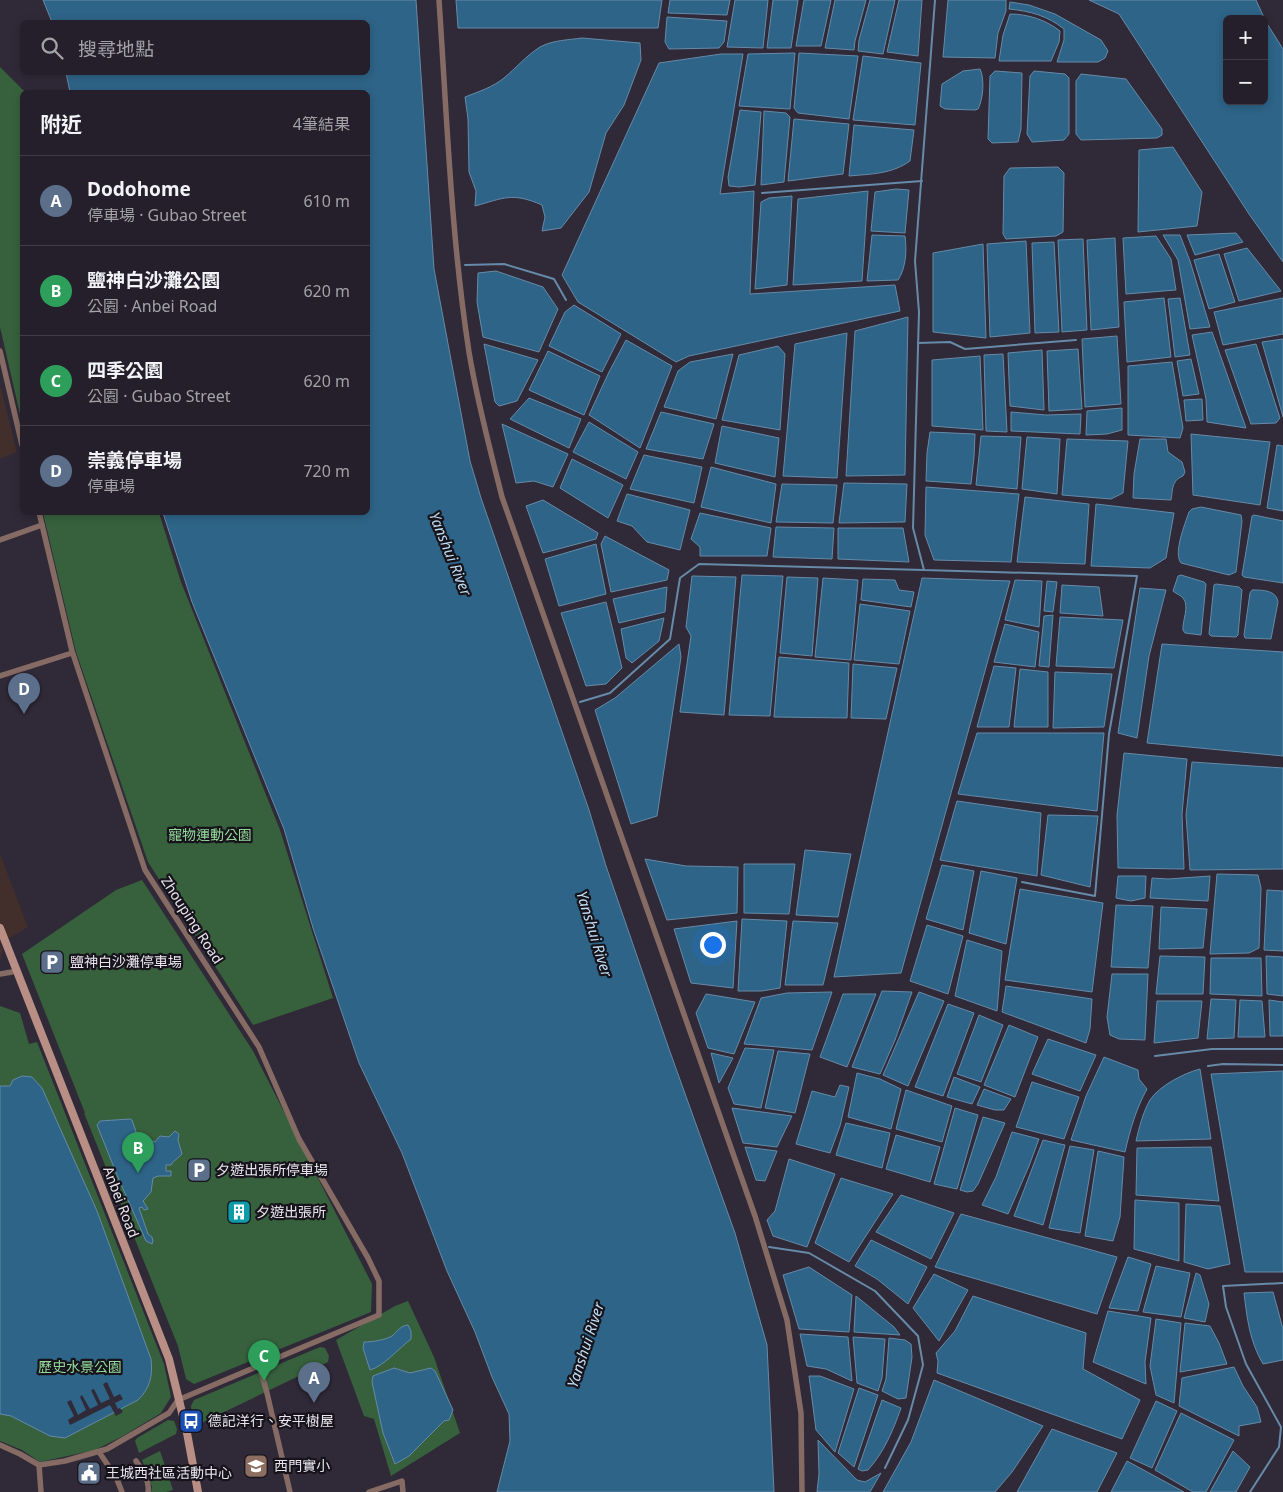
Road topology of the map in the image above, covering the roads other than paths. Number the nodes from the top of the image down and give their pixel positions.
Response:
1 (439, 0) edge
2 (0, 350) edge
3 (3, 379) edge
4 (20, 439) edge
5 (40, 515) edge
6 (42, 525) junction
7 (0, 540) edge
8 (72, 653) junction
9 (0, 676) edge
10 (0, 928) edge
11 (17, 969) junction
12 (0, 974) edge
13 (259, 1366) junction
14 (178, 1400) junction
15 (0, 1445) edge
16 (99, 1452) junction
17 (136, 1460) dead end
18 (39, 1465) junction
19 (41, 1492) edge
20 (122, 1492) edge
21 (148, 1492) edge
22 (198, 1492) edge
23 (290, 1492) edge
24 (369, 1492) edge
25 (403, 1492) edge
26 (802, 1492) edge

1 - 26 street
2 - 3 street
3 - 4 street
5 - 6 street, Zhouping Road
6 - 7 street
6 - 8 street, Zhouping Road
8 - 9 street
8 - 13 street, Zhouping Road
10 - 11 street, Anbei Road
11 - 12 street
11 - 14 street, Anbei Road
13 - 14 street
13 - 23 street
14 - 16 street
14 - 22 street, Anbei Road
15 - 18 street
16 - 18 street
16 - 20 street
17 - 21 street
18 - 19 street
24 - 25 street

